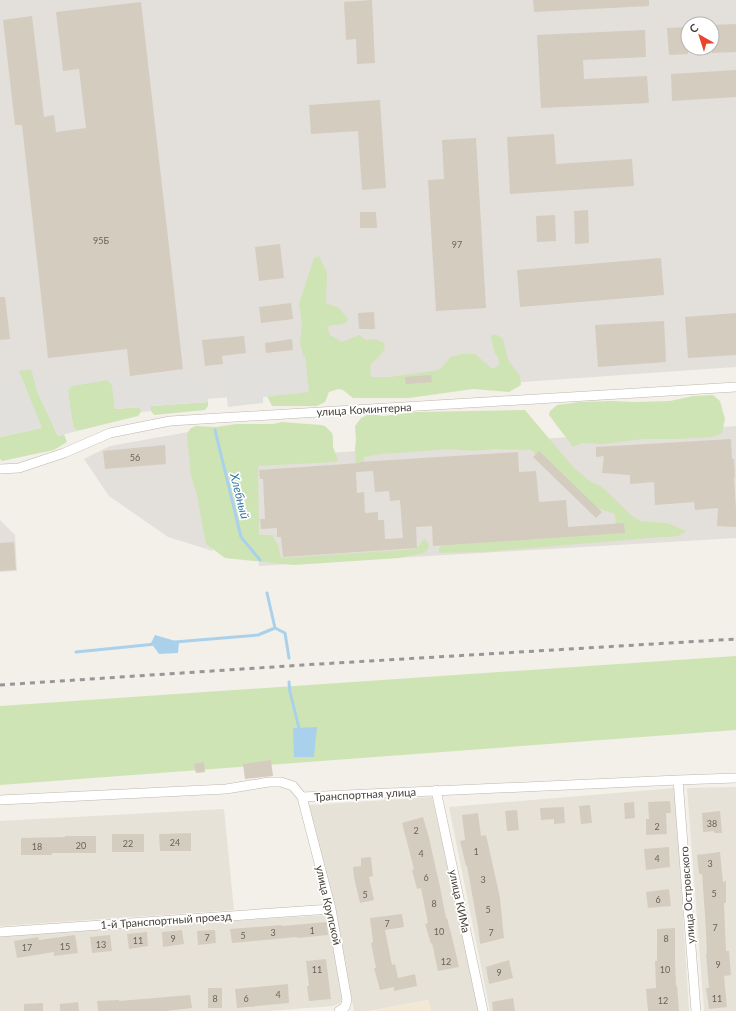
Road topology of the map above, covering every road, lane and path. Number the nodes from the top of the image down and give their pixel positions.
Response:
1 (736, 387) edge
2 (0, 470) edge
3 (736, 778) edge
4 (678, 780) junction
5 (436, 790) junction
6 (302, 797) junction
7 (0, 800) edge
8 (331, 909) junction
9 (0, 932) edge
10 (339, 1011) edge
11 (483, 1011) edge
12 (696, 1011) edge

1 - 2 street, улица Коминтерна
3 - 4 street, Транспортная улица
4 - 5 street, Транспортная улица
4 - 12 street, улица Островского
5 - 6 street, Транспортная улица
5 - 11 street, улица КИМа
6 - 7 street, Транспортная улица
6 - 8 street, улица Крупской
8 - 9 street, 1-й Транспортный проезд
8 - 10 street, улица Крупской

